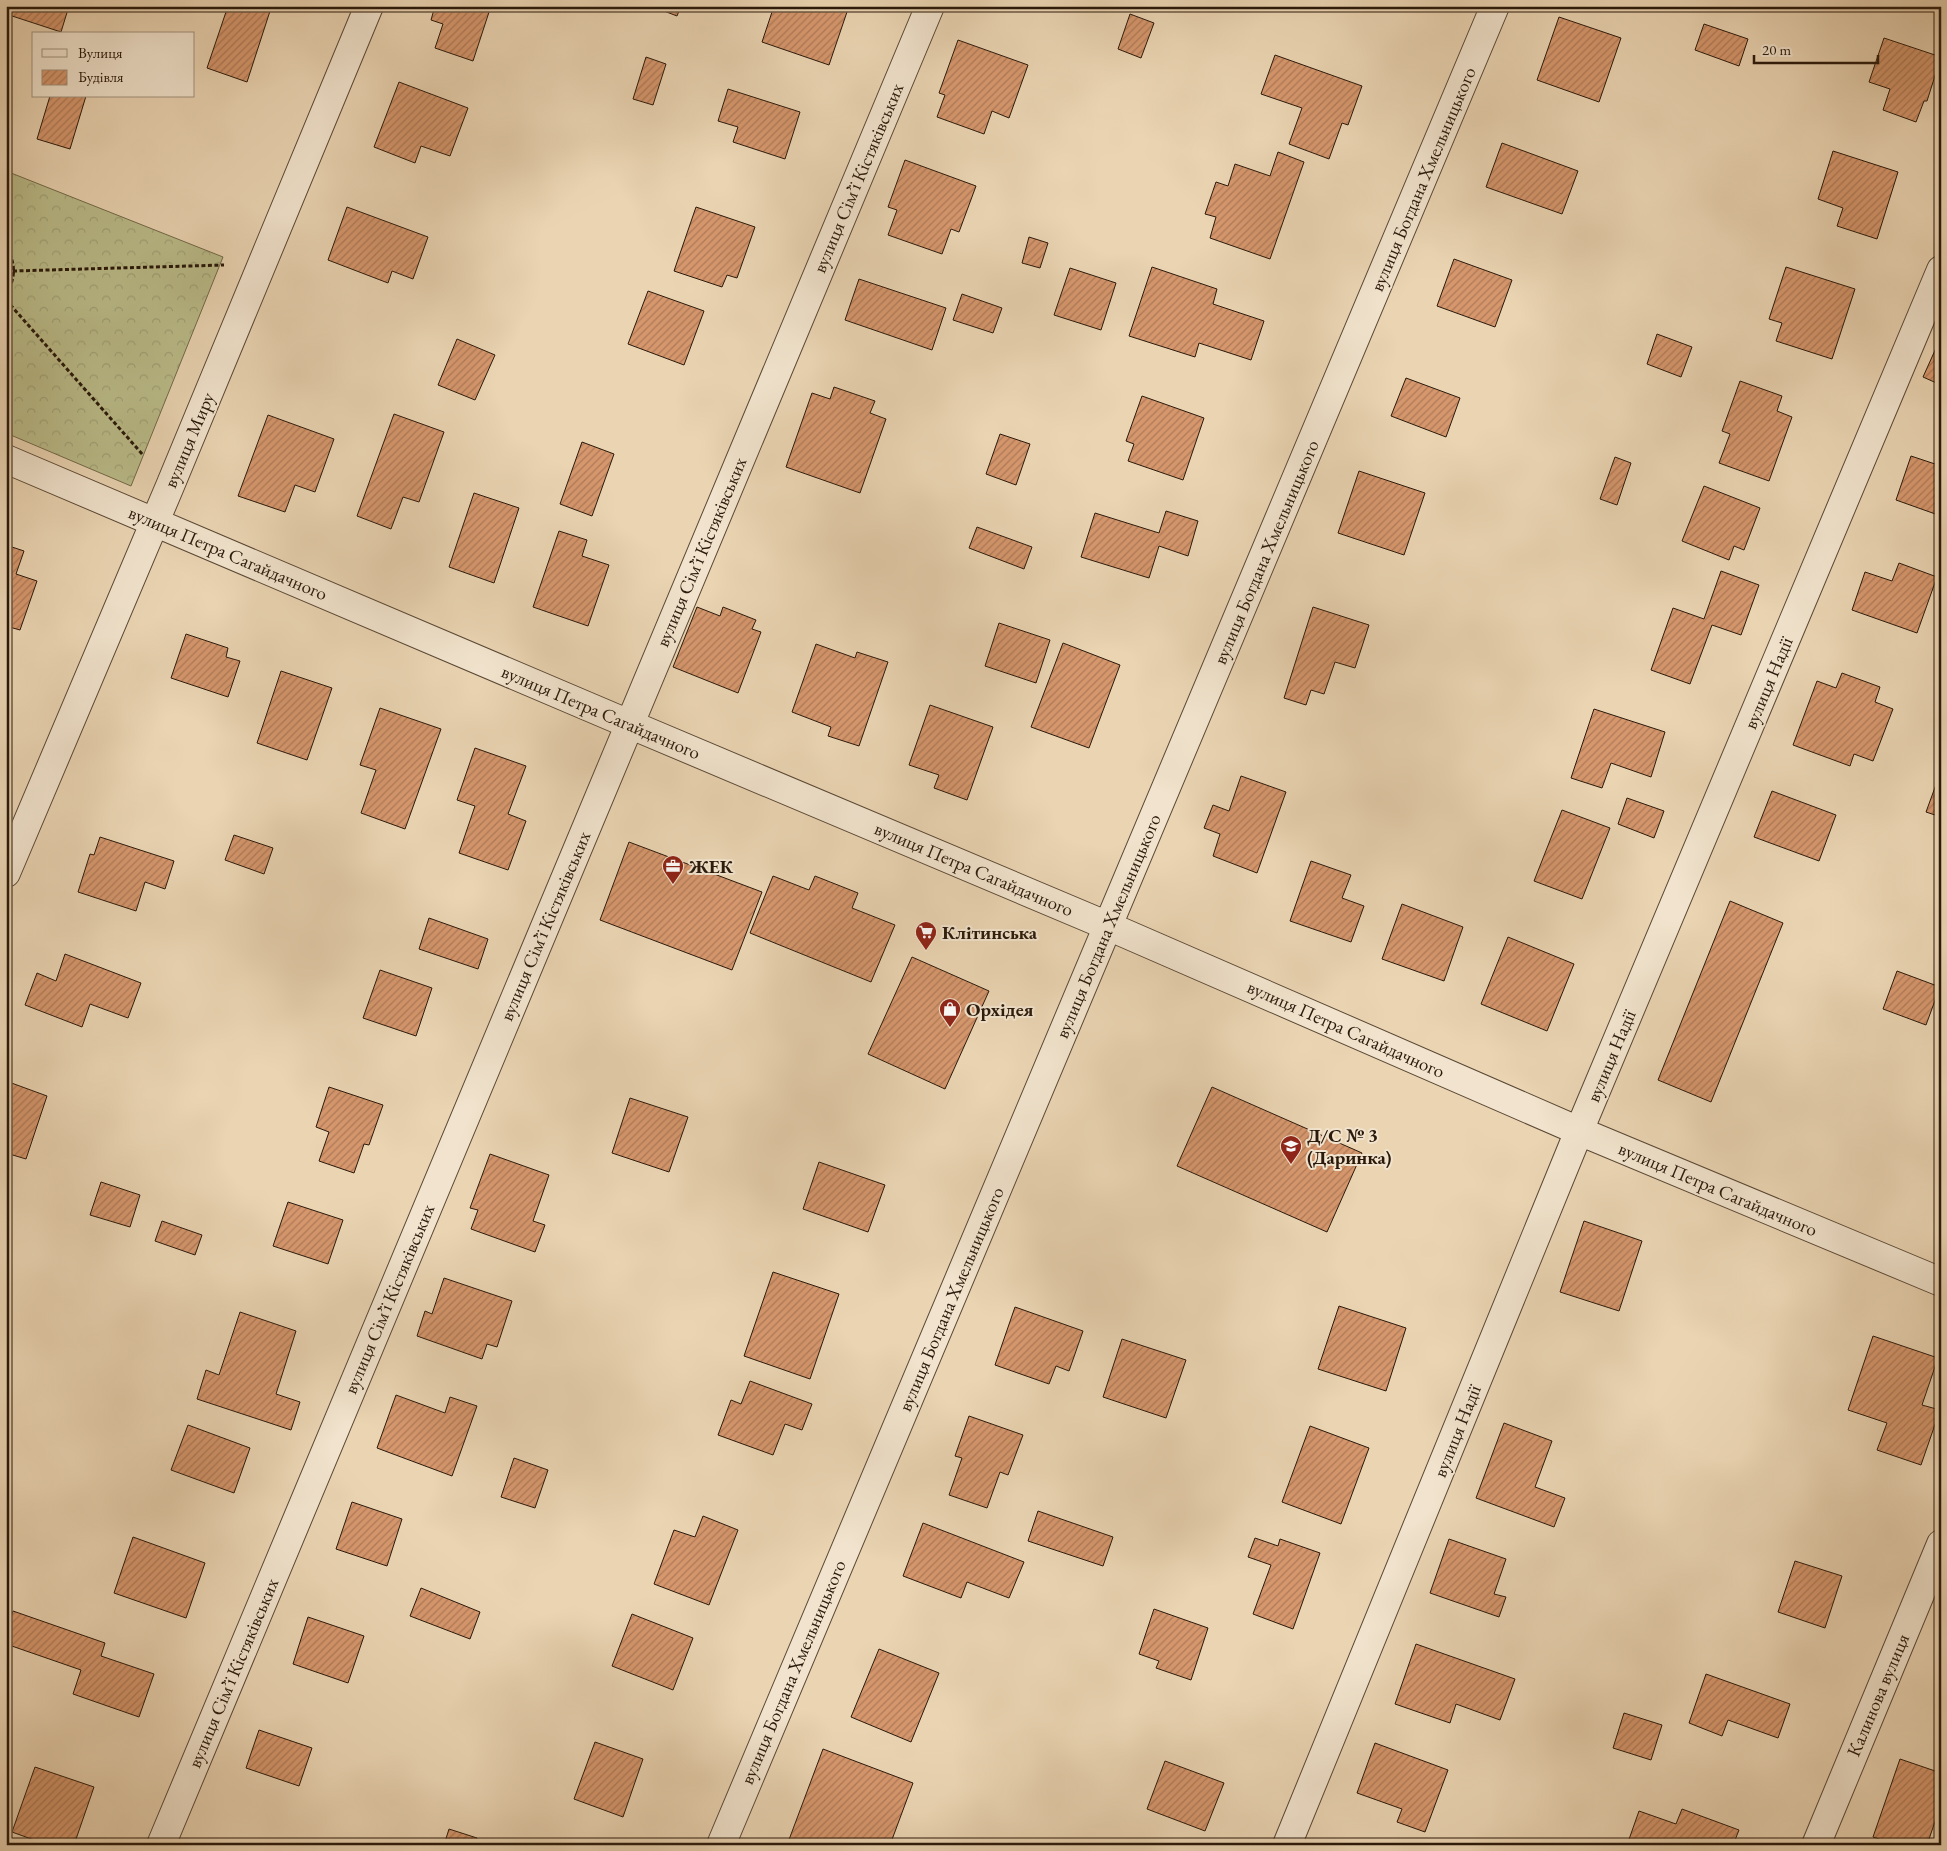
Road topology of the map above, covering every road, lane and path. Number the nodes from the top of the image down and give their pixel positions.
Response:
1 (369, 6) edge
2 (930, 6) edge
3 (1495, 6) edge
4 (6, 248) edge
5 (262, 264) junction
6 (1941, 270) edge
7 (13, 271) junction
8 (6, 293) edge
9 (6, 300) edge
10 (6, 459) edge
11 (170, 486) junction
12 (154, 522) junction
13 (629, 724) junction
14 (6, 873) edge
15 (1108, 926) junction
16 (1579, 1131) junction
17 (1941, 1282) edge
18 (1941, 1544) edge
19 (161, 1845) edge
20 (720, 1845) edge
21 (1287, 1845) edge
22 (1816, 1845) edge

1 - 5 street, вулиця Миру
2 - 13 street, вулиця Сімʼї Кістяківських
3 - 15 street, вулиця Богдана Хмельницького
4 - 7 path
5 - 7 path
5 - 11 street, вулиця Миру
6 - 16 street, вулиця Надії
7 - 8 path
9 - 11 path
10 - 12 street, вулиця Петра Сагайдачного
11 - 12 street, вулиця Миру
12 - 13 street, вулиця Петра Сагайдачного
12 - 14 street, вулиця Миру
13 - 15 street, вулиця Петра Сагайдачного
13 - 19 street, вулиця Сімʼї Кістяківських
15 - 16 street, вулиця Петра Сагайдачного
15 - 20 street, вулиця Богдана Хмельницького
16 - 17 street, вулиця Петра Сагайдачного
16 - 21 street, вулиця Надії
18 - 22 street, Калинова вулиця

